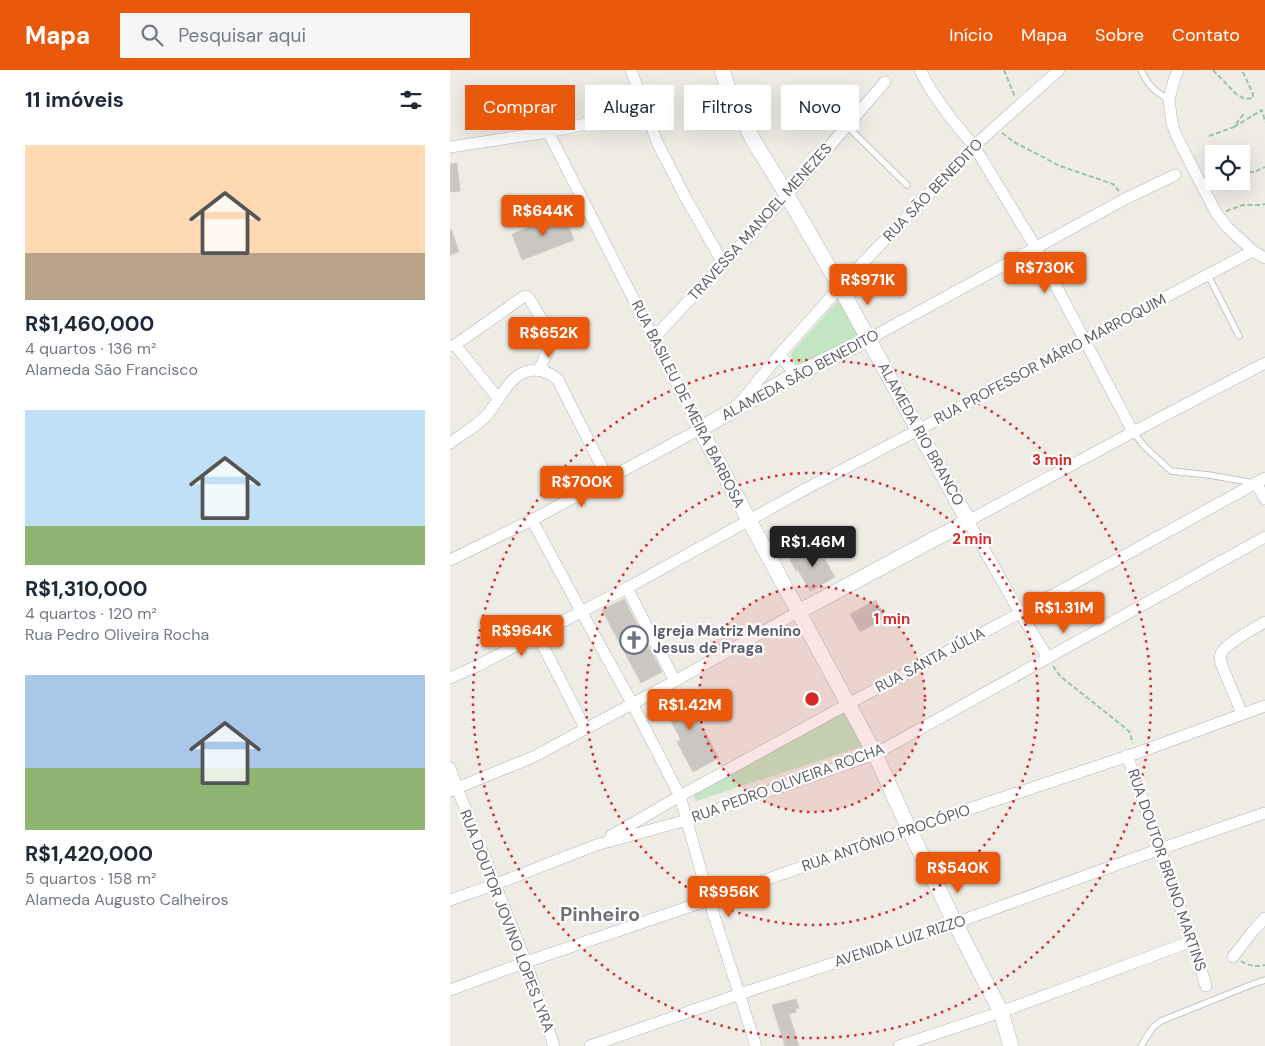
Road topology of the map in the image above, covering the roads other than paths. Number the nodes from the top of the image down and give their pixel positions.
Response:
1 (631, 70) edge
2 (722, 70) edge
3 (920, 70) edge
4 (1059, 70) edge
5 (1141, 70) edge
6 (1178, 70) edge
7 (885, 82) dead end
8 (637, 85) edge
9 (1170, 99) junction
10 (859, 112) edge
11 (585, 124) edge
12 (653, 130) edge
13 (844, 130) edge
14 (851, 130) edge
15 (548, 132) junction
16 (974, 146) junction
17 (450, 147) edge
18 (1175, 174) dead end
19 (907, 185) dead end
20 (787, 195) junction
21 (1036, 248) junction
22 (1253, 252) junction
23 (1265, 258) edge
24 (723, 263) junction
25 (1208, 275) junction
26 (840, 287) junction
27 (1239, 336) dead end
28 (654, 338) junction
29 (868, 339) junction
30 (1084, 340) junction
31 (453, 346) edge
32 (780, 354) junction
33 (1265, 363) edge
34 (539, 370) junction
35 (795, 375) junction
36 (498, 398) junction
37 (735, 409) junction
38 (700, 429) junction
39 (918, 430) junction
40 (1133, 432) junction
41 (450, 444) edge
42 (608, 479) junction
43 (1260, 481) edge
44 (1265, 499) edge
45 (532, 520) junction
46 (748, 520) junction
47 (968, 521) junction
48 (1265, 537) edge
49 (452, 556) edge
50 (627, 588) junction
51 (581, 611) junction
52 (798, 612) junction
53 (1020, 614) junction
54 (1265, 622) edge
55 (537, 634) junction
56 (1048, 658) junction
57 (450, 678) edge
58 (675, 681) junction
59 (632, 703) junction
60 (848, 704) junction
61 (1265, 706) edge
62 (1242, 714) junction
63 (585, 728) junction
64 (875, 754) junction
65 (1132, 754) junction
66 (450, 768) edge
67 (454, 790) edge
68 (680, 796) junction
69 (1265, 813) edge
70 (687, 820) junction
71 (909, 829) junction
72 (596, 845) junction
73 (1160, 849) junction
74 (496, 884) junction
75 (450, 900) edge
76 (709, 900) junction
77 (1265, 918) edge
78 (955, 923) junction
79 (1192, 941) junction
80 (1233, 957) road end
81 (526, 962) junction
82 (1265, 980) edge
83 (1206, 986) dead end
84 (450, 990) edge
85 (740, 994) junction
86 (1001, 1012) junction
87 (554, 1046) edge
88 (590, 1046) edge
89 (756, 1046) edge
90 (900, 1046) edge
91 (1011, 1046) edge
92 (1141, 1046) edge

1 - 8 street
2 - 20 street, ALAMEDA RIO BRANCO
3 - 16 street
4 - 16 street, RUA SÃO BENEDITO
5 - 9 lane
6 - 9 street
7 - 10 street, TRAVESSA MANOEL MENEZES
9 - 22 street
11 - 15 street
12 - 24 street
13 - 20 street, TRAVESSA MANOEL MENEZES
14 - 19 lane
15 - 17 street
15 - 28 street, RUA BASILEU DE MEIRA BARBOSA
16 - 21 street
16 - 26 street, RUA SÃO BENEDITO
18 - 21 street, ALAMEDA SÃO BENEDITO
20 - 24 street, TRAVESSA MANOEL MENEZES
20 - 26 street, ALAMEDA RIO BRANCO
21 - 29 street, ALAMEDA SÃO BENEDITO
21 - 30 street
22 - 23 street
22 - 25 street, RUA PROFESSOR MÁRIO MARROQUIM
24 - 28 street, TRAVESSA MANOEL MENEZES
25 - 27 lane
25 - 30 street, RUA PROFESSOR MÁRIO MARROQUIM
26 - 29 street, ALAMEDA RIO BRANCO
26 - 32 street, RUA SÃO BENEDITO
28 - 38 street, RUA BASILEU DE MEIRA BARBOSA
29 - 35 street, ALAMEDA SÃO BENEDITO
29 - 39 street, ALAMEDA RIO BRANCO
30 - 39 street, RUA PROFESSOR MÁRIO MARROQUIM
30 - 40 street
31 - 34 street
31 - 36 street
32 - 35 street
32 - 37 street, RUA SÃO BENEDITO
33 - 40 street
34 - 36 street
34 - 42 street
35 - 37 street, ALAMEDA SÃO BENEDITO
36 - 41 street
37 - 38 street, ALAMEDA SÃO BENEDITO
38 - 42 street, ALAMEDA SÃO BENEDITO
38 - 46 street, RUA BASILEU DE MEIRA BARBOSA
39 - 46 street, RUA PROFESSOR MÁRIO MARROQUIM
39 - 47 street, ALAMEDA RIO BRANCO
40 - 43 lane
40 - 47 street
42 - 45 street, ALAMEDA SÃO BENEDITO
43 - 44 street
43 - 53 street, RUA SANTA JÚLIA
45 - 49 street, ALAMEDA SÃO BENEDITO
45 - 51 street
46 - 50 street, RUA PROFESSOR MÁRIO MARROQUIM
46 - 52 street, RUA BASILEU DE MEIRA BARBOSA
47 - 52 street
47 - 53 street, ALAMEDA RIO BRANCO
48 - 56 street, RUA PEDRO OLIVEIRA ROCHA
50 - 51 street, RUA PROFESSOR MÁRIO MARROQUIM
50 - 58 street
51 - 55 street, RUA PROFESSOR MÁRIO MARROQUIM
51 - 59 street
52 - 58 street
52 - 60 street, RUA BASILEU DE MEIRA BARBOSA
53 - 56 street, ALAMEDA RIO BRANCO
53 - 60 street, RUA SANTA JÚLIA
54 - 62 street
55 - 57 street, RUA PROFESSOR MÁRIO MARROQUIM
55 - 63 street
56 - 64 street, RUA PEDRO OLIVEIRA ROCHA
58 - 59 street
59 - 63 street
59 - 68 street
60 - 64 street, RUA BASILEU DE MEIRA BARBOSA
60 - 68 street, RUA SANTA JÚLIA
61 - 62 street, RUA ANTÔNIO PROCÓPIO
62 - 65 street, RUA ANTÔNIO PROCÓPIO
63 - 67 street
64 - 70 street, RUA PEDRO OLIVEIRA ROCHA
64 - 71 street, RUA BASILEU DE MEIRA BARBOSA
65 - 71 street, RUA ANTÔNIO PROCÓPIO
65 - 73 street, RUA DOUTOR BRUNO MARTINS
66 - 67 street, RUA DOUTOR JOVINO LOPES LYRA
67 - 74 street, RUA DOUTOR JOVINO LOPES LYRA
68 - 70 street
68 - 72 street, RUA SANTA JÚLIA
69 - 73 street, AVENIDA LUIZ RIZZO
70 - 72 street, RUA PEDRO OLIVEIRA ROCHA
70 - 76 street
71 - 76 street, RUA ANTÔNIO PROCÓPIO
71 - 78 street, RUA BASILEU DE MEIRA BARBOSA
72 - 74 street, RUA PEDRO OLIVEIRA ROCHA
73 - 78 street, AVENIDA LUIZ RIZZO
73 - 79 street, RUA DOUTOR BRUNO MARTINS
74 - 75 street, RUA PEDRO OLIVEIRA ROCHA
74 - 81 street, RUA DOUTOR JOVINO LOPES LYRA
76 - 81 street, RUA ANTÔNIO PROCÓPIO
76 - 85 street
77 - 80 street
78 - 85 street, AVENIDA LUIZ RIZZO
78 - 86 street, RUA BASILEU DE MEIRA BARBOSA
79 - 83 street, RUA DOUTOR BRUNO MARTINS
79 - 86 street
81 - 84 street, RUA ANTÔNIO PROCÓPIO
81 - 87 street, RUA DOUTOR JOVINO LOPES LYRA
82 - 92 lane
85 - 88 street, AVENIDA LUIZ RIZZO
85 - 89 street
86 - 90 street
86 - 91 street, RUA BASILEU DE MEIRA BARBOSA

